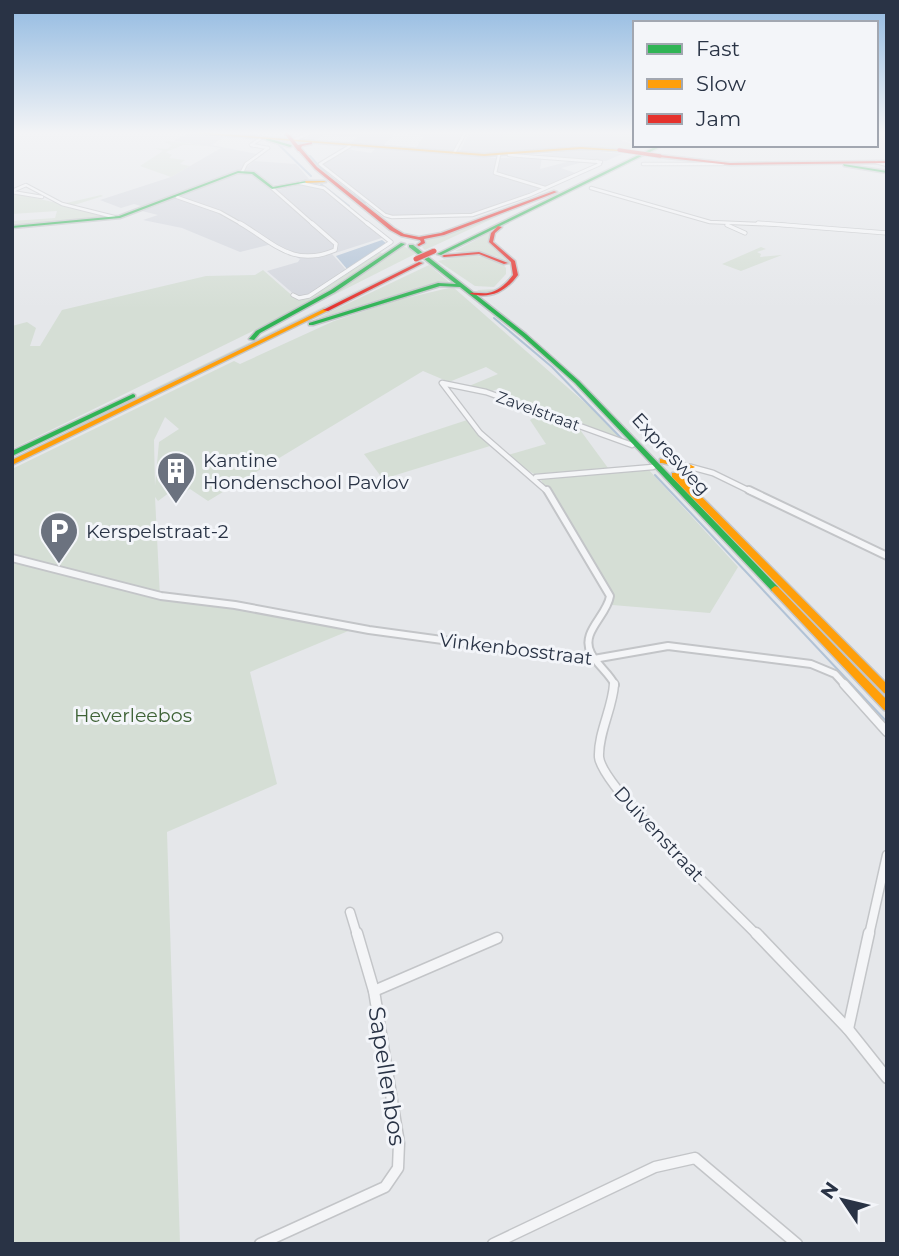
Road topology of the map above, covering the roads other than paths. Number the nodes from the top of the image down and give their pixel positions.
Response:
1 (12, 192) edge
2 (36, 192) edge
3 (189, 192) edge
4 (276, 192) edge
5 (328, 192) edge
6 (333, 192) edge
7 (356, 192) edge
8 (535, 192) edge
9 (555, 192) joint
10 (568, 192) edge
11 (604, 192) edge
12 (177, 197) junction
13 (47, 198) junction
14 (114, 216) junction
15 (504, 223) junction
16 (725, 224) junction
17 (12, 227) edge
18 (457, 227) junction
19 (389, 229) junction
20 (745, 233) dead end
21 (887, 233) edge
22 (411, 242) junction
23 (391, 251) junction
24 (430, 257) junction
25 (460, 284) junction
26 (470, 289) junction
27 (497, 293) junction
28 (293, 295) dead end
29 (484, 296) junction
30 (494, 304) junction
31 (281, 332) junction
32 (252, 339) junction
33 (444, 382) joint
34 (632, 444) dead end
35 (12, 454) edge
36 (12, 463) edge
37 (655, 464) junction
38 (691, 467) junction
39 (676, 475) junction
40 (536, 477) junction
41 (887, 556) edge
42 (12, 558) edge
43 (596, 660) junction
44 (887, 690) edge
45 (887, 707) edge
46 (887, 732) edge
47 (887, 855) edge
48 (350, 912) dead end
49 (497, 938) dead end
50 (374, 991) junction
51 (848, 1029) junction
52 (887, 1078) edge
53 (260, 1244) edge
54 (493, 1244) edge
55 (797, 1244) edge

1 - 13 street
2 - 13 street
3 - 12 main road
4 - 12 street
5 - 28 street
6 - 19 main road
7 - 8 street
9 - 18 main road
9 - 24 main road
10 - 15 main road
11 - 16 street
12 - 14 main road
13 - 14 street
14 - 17 main road
15 - 24 main road
15 - 27 main road
16 - 20 street
16 - 21 street
18 - 19 main road
18 - 22 main road
19 - 22 main road
19 - 23 main road
22 - 23 main road
22 - 25 main road, Expresweg
22 - 26 main road, Expresweg
23 - 32 main road
24 - 26 main road
24 - 31 main road
24 - 32 main road
25 - 26 main road, Expresweg
25 - 29 main road
26 - 29 main road, Expresweg
26 - 31 main road
26 - 37 main road, Expresweg
27 - 29 main road
27 - 30 main road
29 - 30 main road, Expresweg
30 - 37 main road, Expresweg
31 - 36 main road
32 - 35 main road
33 - 34 street, Zavelstraat
33 - 40 street, Duivenstraat
37 - 38 main road
37 - 39 main road, Expresweg
37 - 40 street
37 - 45 main road, Expresweg
38 - 39 main road
38 - 41 street
39 - 44 main road, Expresweg
40 - 43 street, Duivenstraat
42 - 43 street, Vinkenbosstraat
43 - 46 street, Vinkenbosstraat
43 - 51 street, Duivenstraat
47 - 51 street
48 - 50 street, Sapellenbos
49 - 50 street, Sapellenbos
50 - 53 street, Sapellenbos
51 - 52 street, Duivenstraat
54 - 55 street

